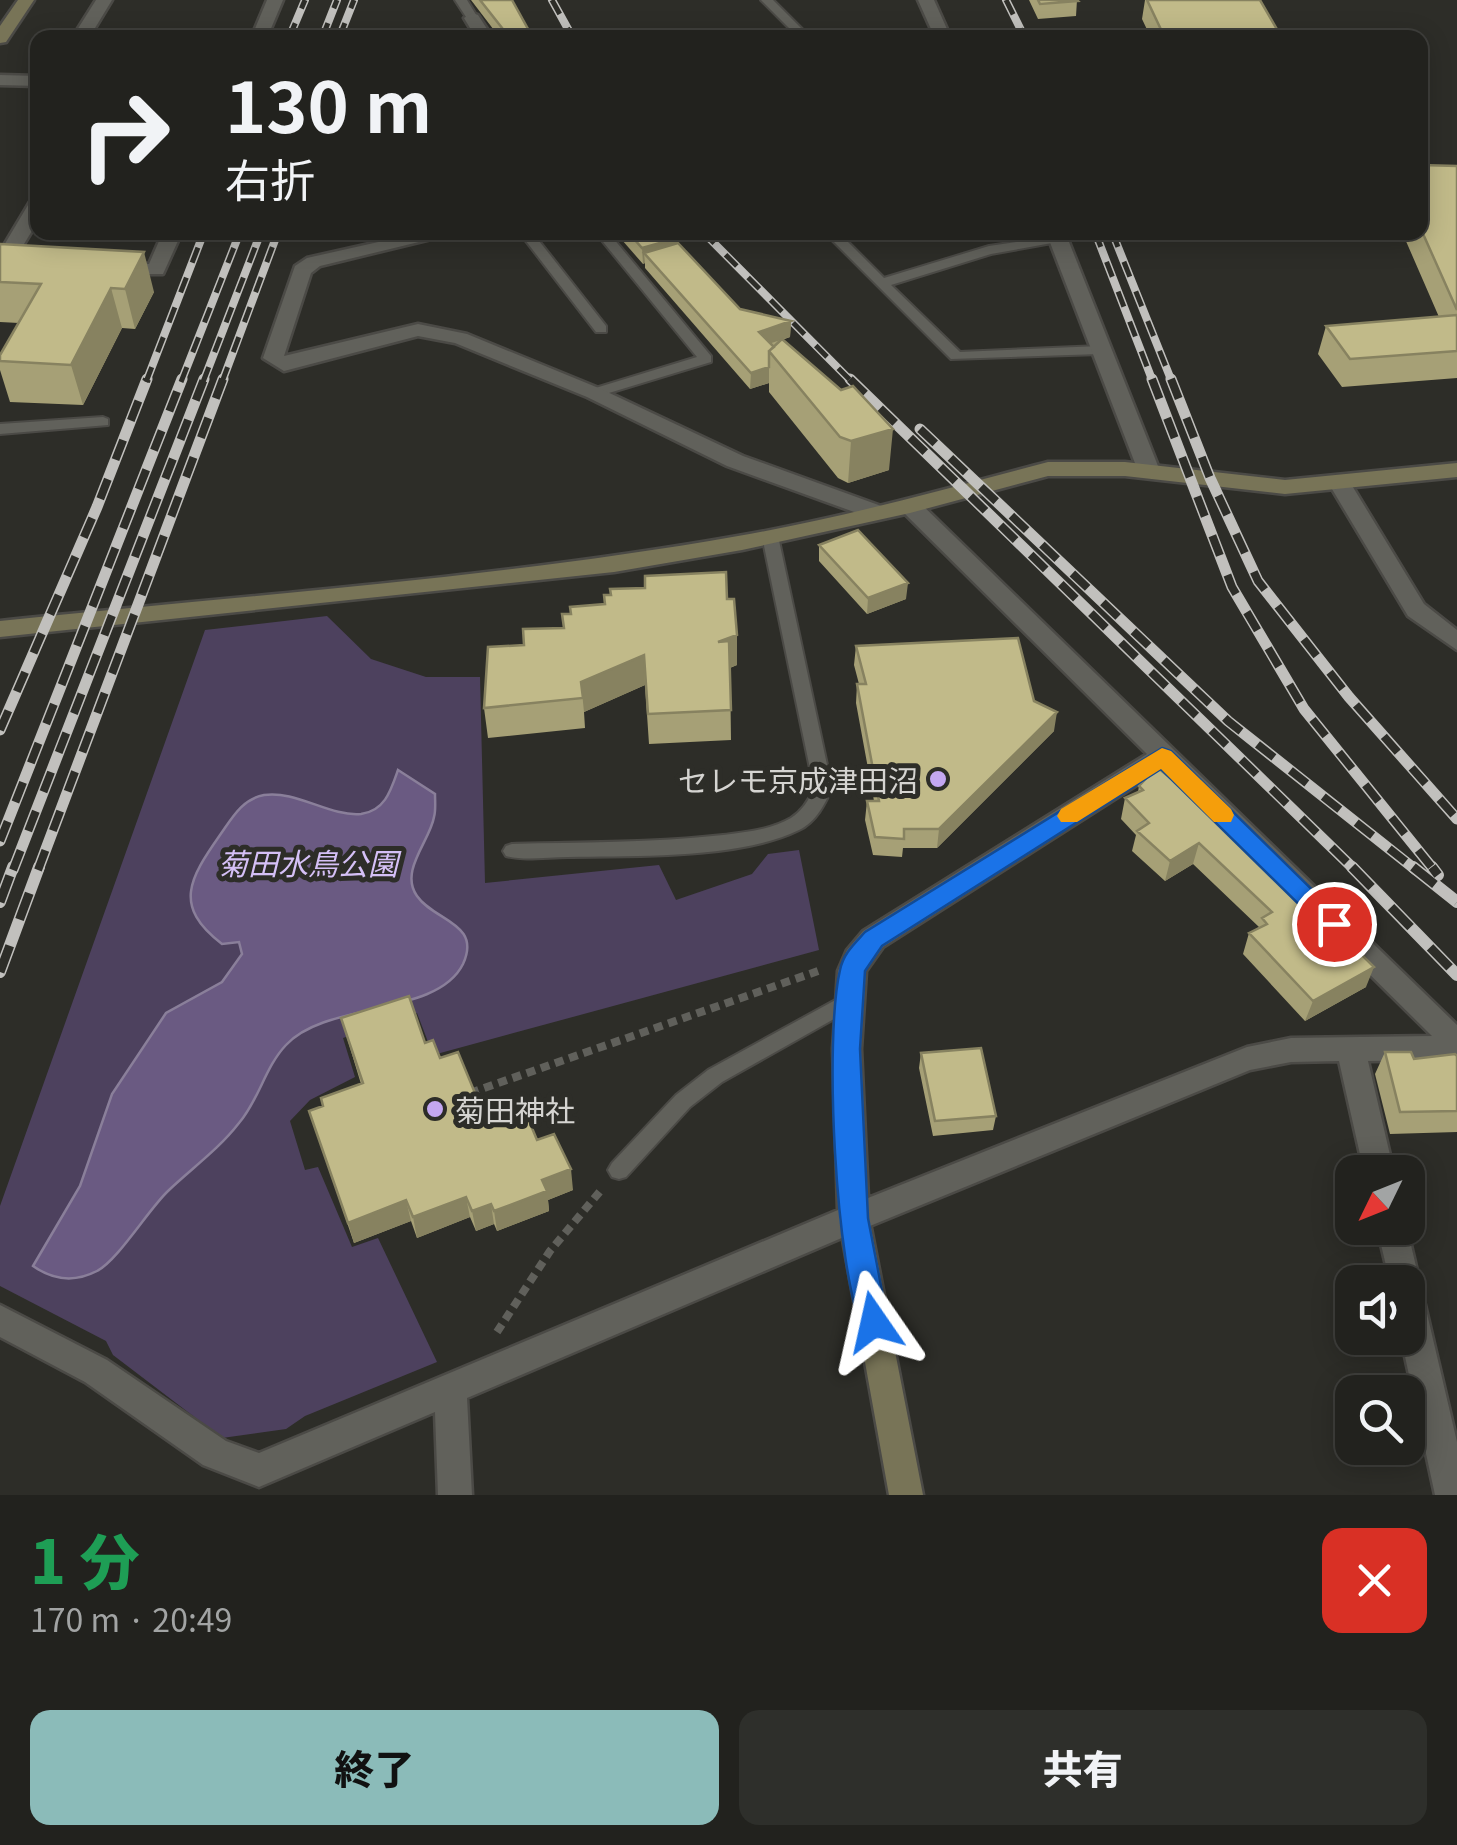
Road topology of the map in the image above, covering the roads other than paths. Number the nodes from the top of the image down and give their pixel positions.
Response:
1 (26, 0) edge
2 (104, 0) edge
3 (267, 0) edge
4 (275, 0) edge
5 (461, 0) edge
6 (767, 0) edge
7 (926, 0) edge
8 (472, 18) joint
9 (85, 30) edge
10 (262, 30) edge
11 (480, 30) edge
12 (798, 30) edge
13 (940, 30) edge
14 (0, 38) edge
15 (0, 80) edge
16 (30, 81) edge
17 (30, 220) edge
18 (169, 240) edge
19 (414, 240) edge
20 (531, 240) edge
21 (609, 240) edge
22 (838, 240) edge
23 (1034, 240) edge
24 (1058, 240) edge
25 (9, 263) edge
26 (99, 267) edge
27 (882, 283) junction
28 (601, 329) dead end
29 (1100, 350) junction
30 (594, 393) junction
31 (103, 422) dead end
32 (0, 429) edge
33 (1457, 470) edge
34 (1149, 471) junction
35 (1340, 484) junction
36 (910, 506) junction
37 (876, 512) junction
38 (770, 536) junction
39 (0, 629) edge
40 (1457, 642) edge
41 (1162, 757) junction
42 (512, 852) dead end
43 (850, 1000) junction
44 (1457, 1045) edge
45 (1354, 1049) junction
46 (1374, 1155) edge
47 (618, 1170) road end
48 (854, 1218) junction
49 (0, 1320) edge
50 (1425, 1344) edge
51 (457, 1386) junction
52 (1446, 1405) edge
53 (455, 1495) edge
54 (906, 1495) edge
55 (1452, 1495) edge

1 - 14 street
2 - 9 street
3 - 4 street
4 - 10 street
5 - 8 lane
6 - 12 lane
7 - 13 street
8 - 11 street
15 - 16 street
17 - 25 street
18 - 26 street
19 - 30 street
20 - 28 lane
21 - 30 lane
22 - 27 lane
23 - 27 lane
24 - 29 street
27 - 29 lane
29 - 34 street
30 - 37 street
31 - 32 lane
33 - 35 street
34 - 35 street
34 - 36 street
35 - 40 street
36 - 37 street
36 - 41 street
37 - 38 street
38 - 39 street
38 - 42 lane
41 - 43 street
41 - 44 street
43 - 47 lane
43 - 48 street
44 - 45 street
45 - 46 street
45 - 48 street
48 - 51 street
48 - 54 street
49 - 51 street
50 - 52 street
51 - 53 street
52 - 55 street

